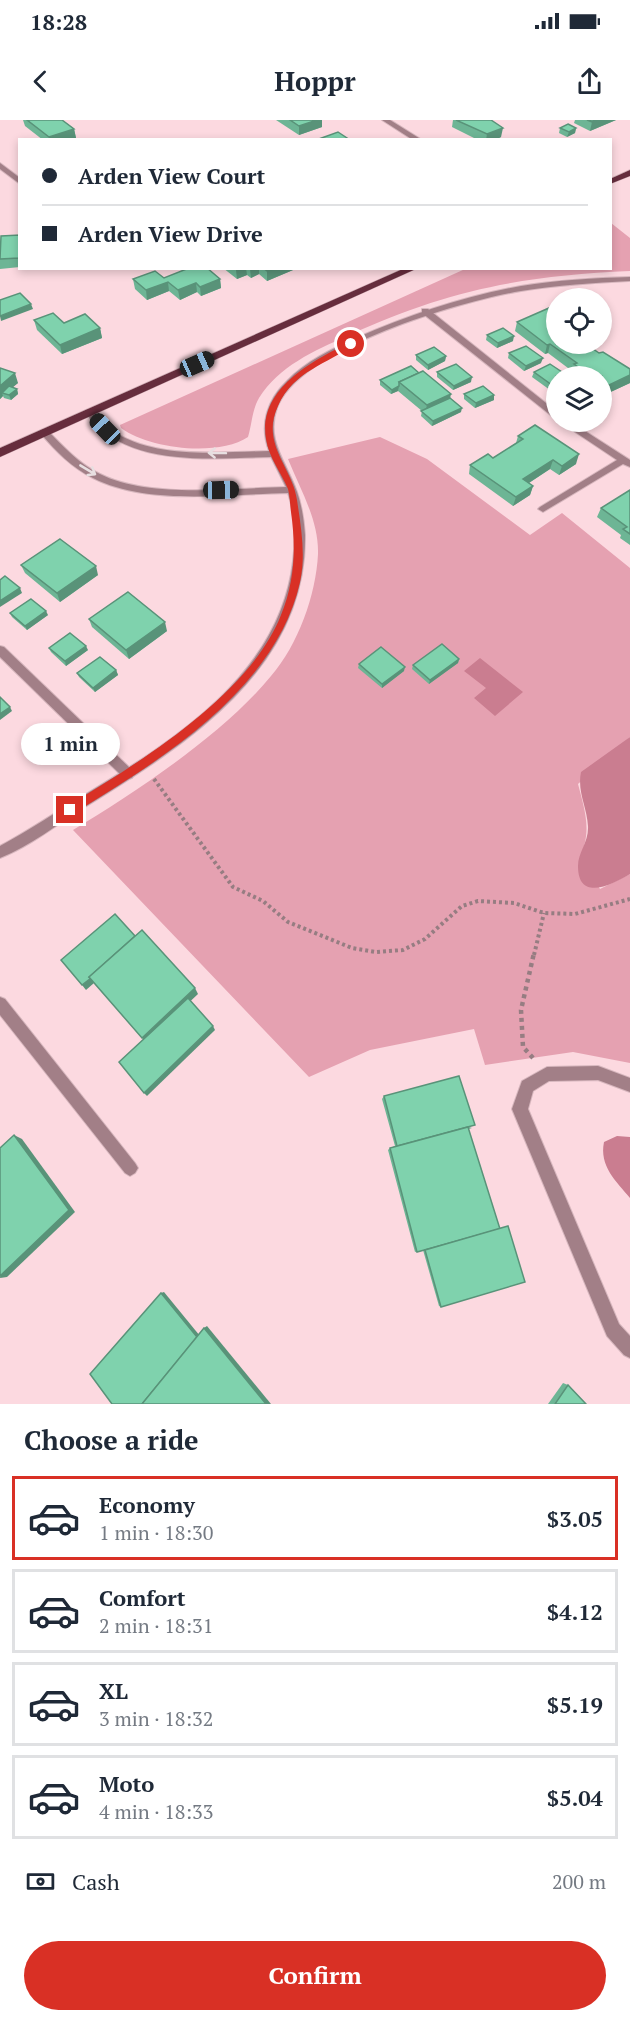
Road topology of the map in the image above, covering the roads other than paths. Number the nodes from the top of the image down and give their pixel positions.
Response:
1 (385, 120) edge
2 (416, 138) edge
3 (0, 165) edge
4 (630, 173) edge
5 (18, 180) edge
6 (612, 181) edge
7 (409, 270) edge
8 (630, 279) edge
9 (425, 311) junction
10 (546, 407) edge
11 (89, 412) junction
12 (44, 432) junction
13 (580, 432) edge
14 (0, 453) edge
15 (275, 454) junction
16 (626, 462) edge
17 (292, 490) junction
18 (543, 509) dead end
19 (0, 650) edge
20 (128, 774) junction
21 (0, 852) edge
22 (0, 1004) edge
23 (630, 1085) edge
24 (130, 1168) dead end
25 (630, 1348) edge

1 - 2 street
3 - 5 street
4 - 6 main road
7 - 11 main road
8 - 9 street
9 - 10 street
9 - 15 street
11 - 12 main road
15 -> 11 street
12 - 14 main road
12 -> 17 street
13 - 16 street
15 - 17 street
16 - 18 street
17 - 20 street
19 - 20 street
20 - 21 street
22 - 24 street
23 - 25 street

